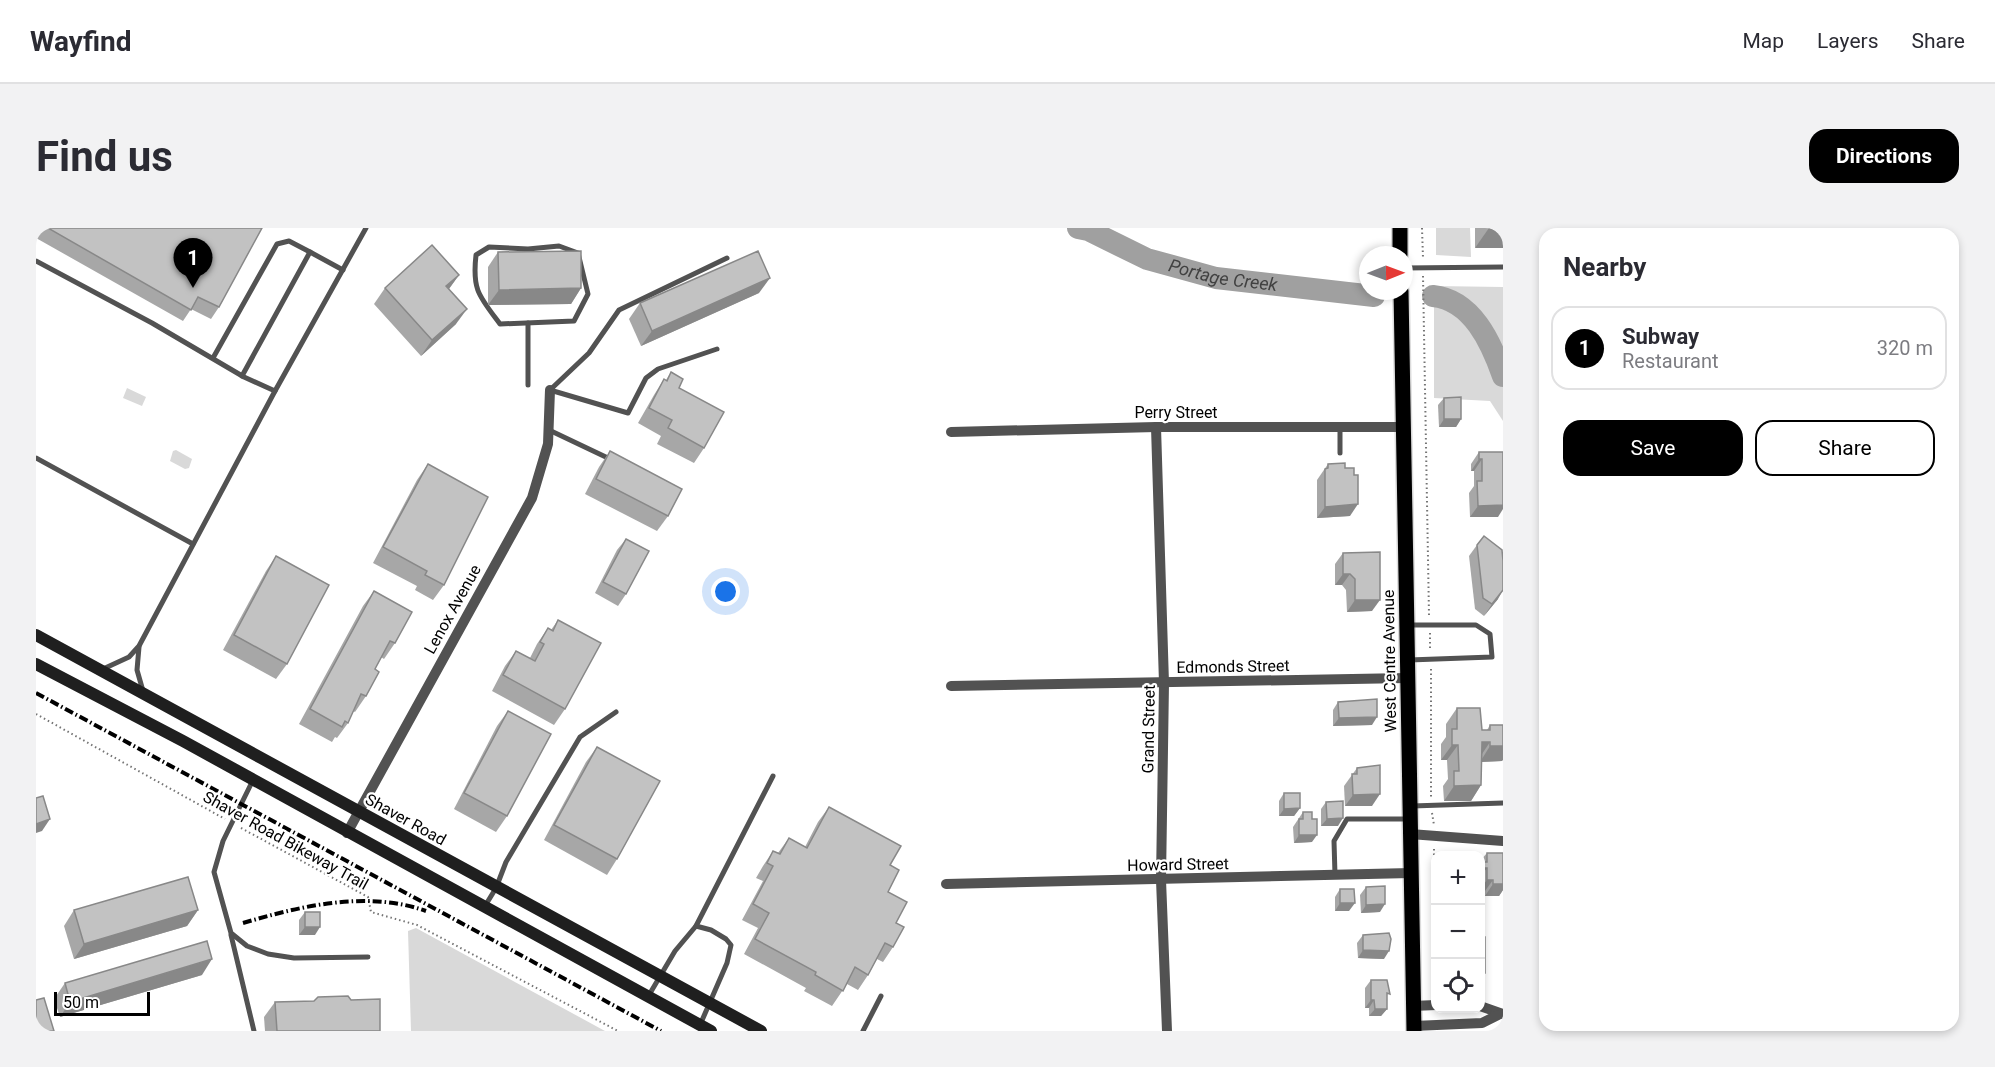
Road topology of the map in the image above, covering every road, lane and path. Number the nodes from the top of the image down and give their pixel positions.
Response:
1 (366, 228) edge
2 (1400, 228) edge
3 (1400, 246) edge
4 (310, 252) junction
5 (727, 258) dead end
6 (36, 261) edge
7 (1503, 267) edge
8 (1413, 268) edge
9 (343, 270) junction
10 (1401, 300) edge
11 (528, 323) junction
12 (717, 349) dead end
13 (213, 358) junction
14 (242, 376) junction
15 (528, 385) dead end
16 (550, 390) junction
17 (275, 391) junction
18 (1156, 427) junction
19 (1340, 427) junction
20 (1402, 427) junction
21 (549, 430) junction
22 (951, 432) dead end
23 (1340, 453) dead end
24 (36, 458) edge
25 (612, 460) edge
26 (193, 544) junction
27 (1406, 625) junction
28 (36, 635) edge
29 (139, 646) junction
30 (1407, 660) junction
31 (36, 664) edge
32 (102, 670) junction
33 (1407, 678) junction
34 (1164, 683) junction
35 (951, 686) dead end
36 (145, 694) junction
37 (616, 712) dead end
38 (36, 714) edge
39 (773, 776) dead end
40 (253, 780) junction
41 (1503, 803) edge
42 (359, 811) junction
43 (1410, 820) junction
44 (231, 822) junction
45 (347, 833) junction
46 (1503, 841) edge
47 (1411, 873) junction
48 (1335, 875) junction
49 (1161, 880) junction
50 (946, 884) dead end
51 (496, 888) junction
52 (484, 908) junction
53 (696, 926) junction
54 (231, 933) junction
55 (368, 957) dead end
56 (661, 976) junction
57 (881, 996) dead end
58 (648, 997) junction
59 (710, 1003) junction
60 (1431, 1005) edge
61 (1413, 1006) junction
62 (1485, 1008) edge
63 (1501, 1014) edge
64 (1465, 1027) edge
65 (706, 1028) edge
66 (1414, 1029) edge
67 (254, 1031) edge
68 (618, 1031) edge
69 (761, 1031) edge
70 (863, 1031) edge
71 (1167, 1031) edge

1 - 9 lane
2 - 3 main road
4 - 9 lane
4 - 13 lane
4 - 14 lane
5 - 16 lane
6 - 13 lane
7 - 8 lane
9 - 17 lane
10 - 20 main road, West Centre Avenue
11 - 11 lane
11 - 15 lane
12 - 16 lane
13 - 14 lane
14 - 17 lane
16 - 21 street, Lenox Avenue
17 - 26 lane
18 - 19 street, Perry Street
18 - 22 street, Perry Street
18 - 34 street, Grand Street
19 - 20 street, Perry Street
19 - 23 lane
20 - 27 main road, West Centre Avenue
21 - 25 lane
21 - 42 street, Lenox Avenue
24 - 26 lane
26 - 29 lane
27 - 30 main road, West Centre Avenue
27 - 30 lane
28 - 32 main road, Shaver Road
29 - 32 lane
29 - 36 lane
30 - 33 main road, West Centre Avenue
31 - 40 main road
32 - 36 main road, Shaver Road
33 - 34 street, Edmonds Street
33 - 43 main road, West Centre Avenue
34 - 35 street, Edmonds Street
34 - 49 street, Grand Street
36 - 42 main road, Shaver Road
37 - 51 lane
38 - 44 path, Shaver Road Bikeway Trail
39 - 53 lane
40 - 44 lane
40 - 45 main road
41 - 43 lane
42 - 45 street, Lenox Avenue
42 - 51 main road, Shaver Road
43 - 46 street
43 - 47 main road, West Centre Avenue
43 - 48 lane
44 - 54 lane
44 - 68 path, Shaver Road Bikeway Trail
45 - 52 main road
47 - 48 street, Howard Street
47 - 61 main road, West Centre Avenue
48 - 49 street, Howard Street
49 - 50 street, Howard Street
49 - 71 street, Grand Street
51 - 52 lane
51 - 56 main road, Shaver Road
52 - 58 main road
53 - 56 lane
53 - 59 lane
54 - 55 lane
54 - 67 lane
56 - 58 lane
56 - 59 main road, Shaver Road
57 - 70 lane
58 - 65 main road
59 - 65 lane
59 - 69 main road, Shaver Road
60 - 61 street
61 - 66 main road, West Centre Avenue
62 - 63 street
63 - 64 street
64 - 66 street

